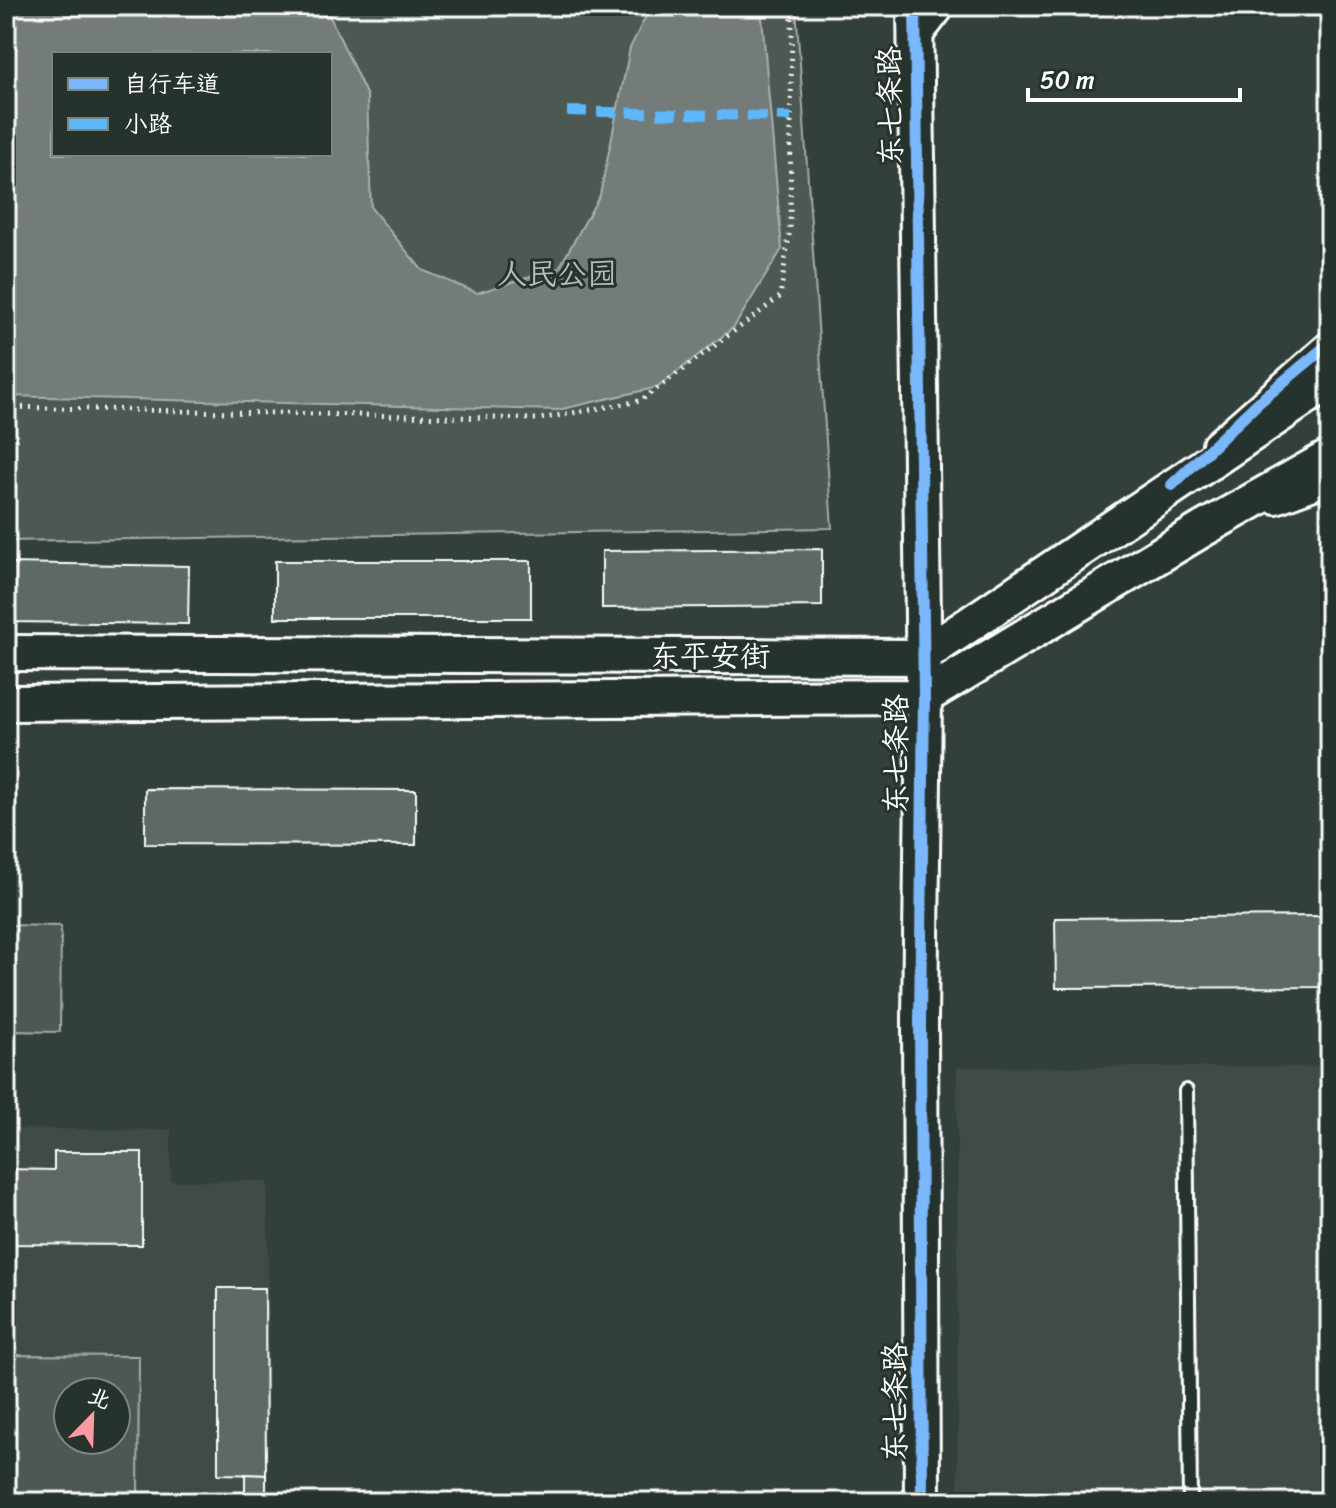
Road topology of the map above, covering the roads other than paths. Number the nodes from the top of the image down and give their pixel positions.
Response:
1 (915, 6) edge
2 (943, 6) edge
3 (915, 42) junction
4 (1330, 343) edge
5 (1330, 381) edge
6 (1330, 457) edge
7 (1330, 481) edge
8 (1172, 485) junction
9 (1203, 529) junction
10 (6, 653) edge
11 (921, 657) junction
12 (924, 697) junction
13 (6, 703) edge
14 (1186, 1091) dead end
15 (922, 1502) edge
16 (1190, 1502) edge

1 - 3 main road, 东七条路
2 - 3 street
3 - 11 main road, 东七条路
4 - 8 street
5 - 8 main road
6 - 9 main road
7 - 9 street
8 - 11 main road
9 - 12 main road
10 - 11 main road, 东平安街
11 - 12 main road, 东七条路
12 - 13 main road, 东平安街
12 - 15 main road, 东七条路
14 - 16 lane

